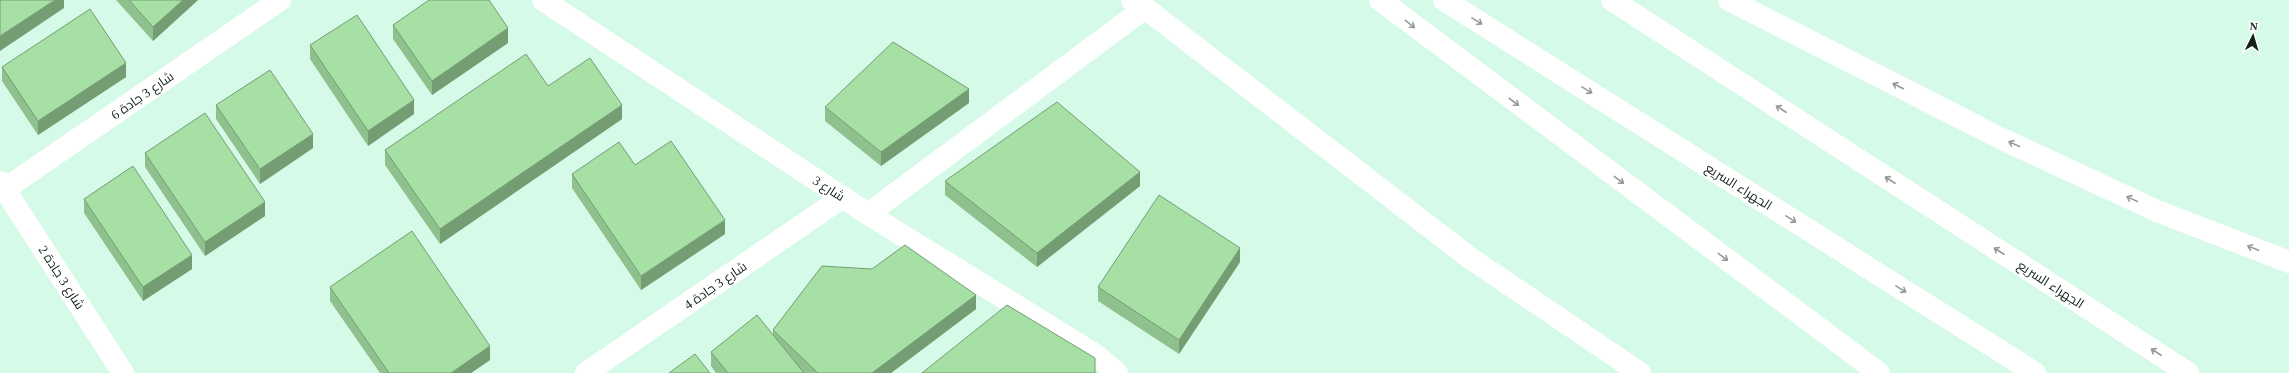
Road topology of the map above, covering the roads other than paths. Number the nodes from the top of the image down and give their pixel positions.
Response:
1 (280, 0) edge
2 (543, 0) edge
3 (1380, 0) edge
4 (1444, 0) edge
5 (1612, 0) edge
6 (1729, 0) edge
7 (1138, 4) edge
8 (3, 185) edge
9 (843, 197) junction
10 (868, 214) junction
11 (2289, 262) edge
12 (123, 373) edge
13 (586, 373) edge
14 (1116, 373) edge
15 (1640, 373) edge
16 (1879, 373) edge
17 (2035, 373) edge
18 (2188, 373) edge

1 - 8 main road, شارع 3 جادة 6
2 - 9 main road, شارع 3
3 -> 16 main road
4 -> 17 main road, الجهراء السريع
18 -> 5 main road, الجهراء السريع
11 -> 6 main road
7 - 10 main road
7 - 15 main road
8 - 12 main road, شارع 3 جادة 2
9 - 10 main road, شارع 3
9 - 13 main road, شارع 3 جادة 4
10 - 14 main road, شارع 3

